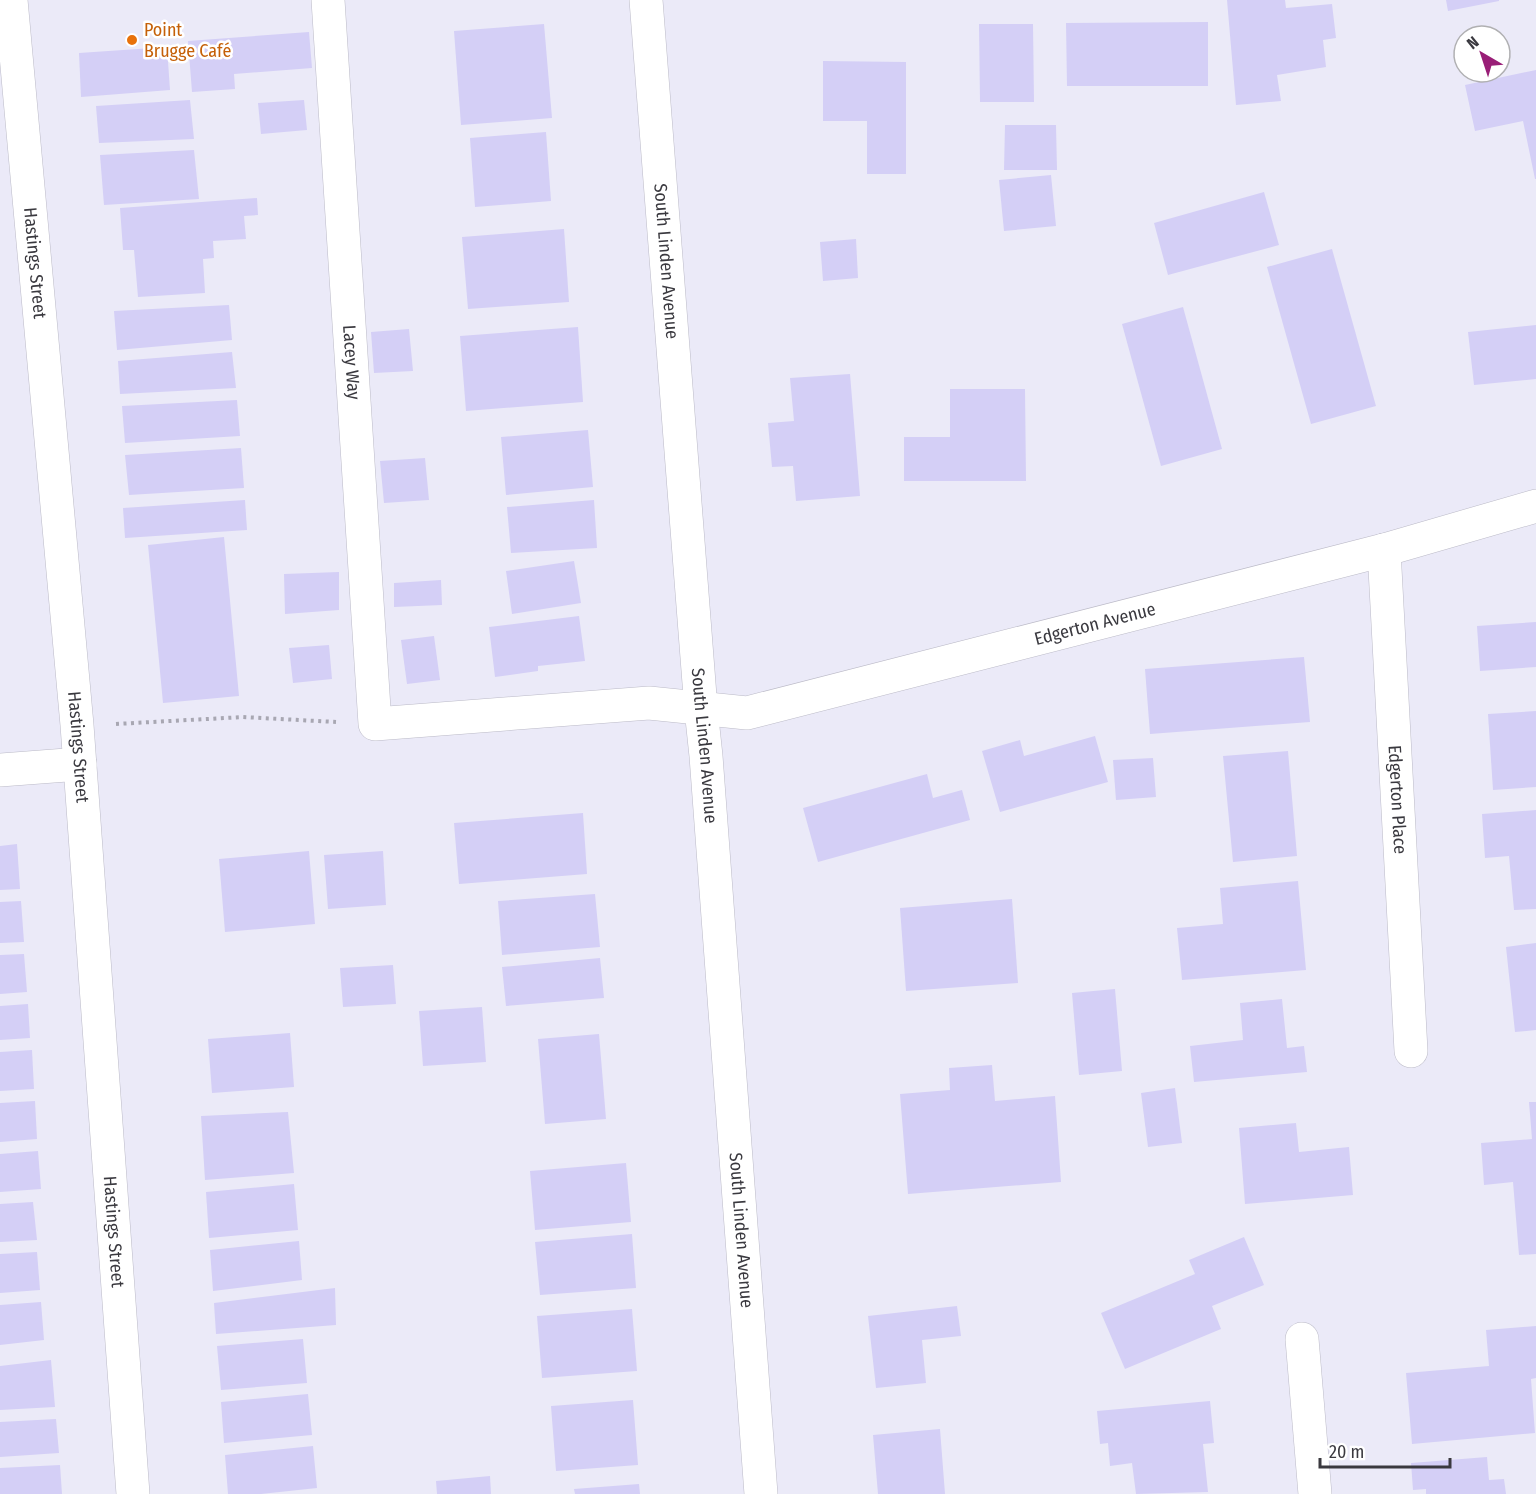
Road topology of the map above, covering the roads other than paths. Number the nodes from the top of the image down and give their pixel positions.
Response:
1 (11, 0) edge
2 (328, 0) edge
3 (646, 0) edge
4 (1536, 506) edge
5 (1384, 550) junction
6 (701, 709) junction
7 (375, 724) joint
8 (80, 764) junction
9 (0, 770) edge
10 (1411, 1051) dead end
11 (1302, 1340) dead end
12 (133, 1494) edge
13 (761, 1494) edge
14 (1315, 1494) edge

1 - 8 street, Hastings Street
2 - 7 street, Lacey Way
3 - 6 street, South Linden Avenue
4 - 5 street, Edgerton Avenue
5 - 6 street, Edgerton Avenue
5 - 10 street, Edgerton Place
6 - 7 street, Edgerton Avenue
6 - 13 street, South Linden Avenue
8 - 9 street
8 - 12 street, Hastings Street
11 - 14 street

